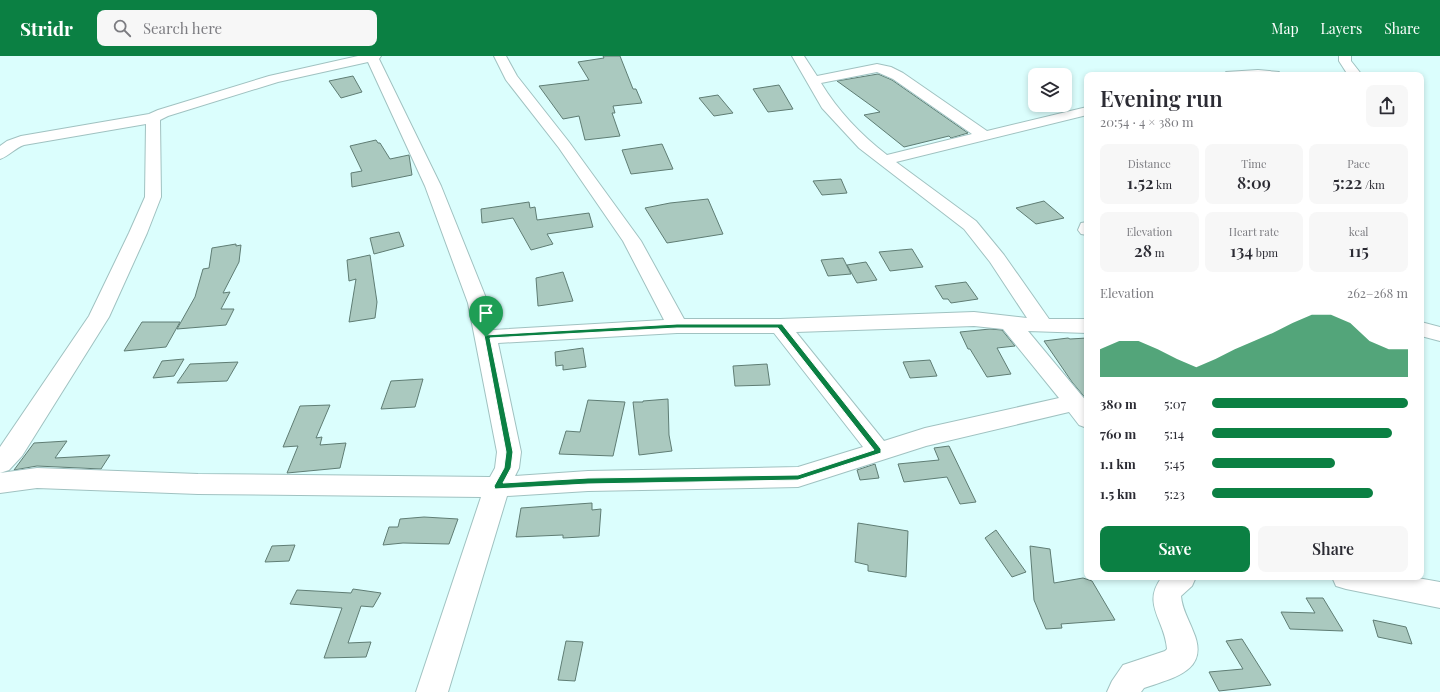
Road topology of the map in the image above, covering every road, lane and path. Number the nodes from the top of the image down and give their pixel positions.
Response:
1 (373, 56) edge
2 (500, 56) edge
3 (798, 56) edge
4 (1345, 56) edge
5 (1353, 72) edge
6 (812, 81) junction
7 (1084, 112) edge
8 (153, 118) junction
9 (983, 135) junction
10 (0, 154) edge
11 (884, 160) junction
12 (1010, 323) junction
13 (677, 326) junction
14 (780, 326) junction
15 (1042, 326) junction
16 (1084, 326) edge
17 (1440, 326) edge
18 (1424, 329) edge
19 (1424, 330) edge
20 (1440, 334) edge
21 (486, 337) junction
22 (1081, 410) edge
23 (879, 451) junction
24 (0, 463) edge
25 (0, 483) edge
26 (497, 486) junction
27 (1178, 580) edge
28 (1362, 580) edge
29 (1440, 595) edge
30 (432, 692) edge
31 (1123, 692) edge

1 - 8 street
1 - 21 street
2 - 13 street
3 - 6 street
4 - 5 street
6 - 9 street
6 - 11 street
7 - 9 street
8 - 10 street
8 - 24 street
9 - 11 street
11 - 15 street
12 - 14 street
12 - 15 street
12 - 22 street
13 - 14 street
13 - 21 street
14 - 23 street
15 - 16 street
17 - 18 street
19 - 20 street
21 - 26 street
22 - 23 street
23 - 26 street
25 - 26 street
26 - 30 street
27 - 31 street
28 - 29 street

